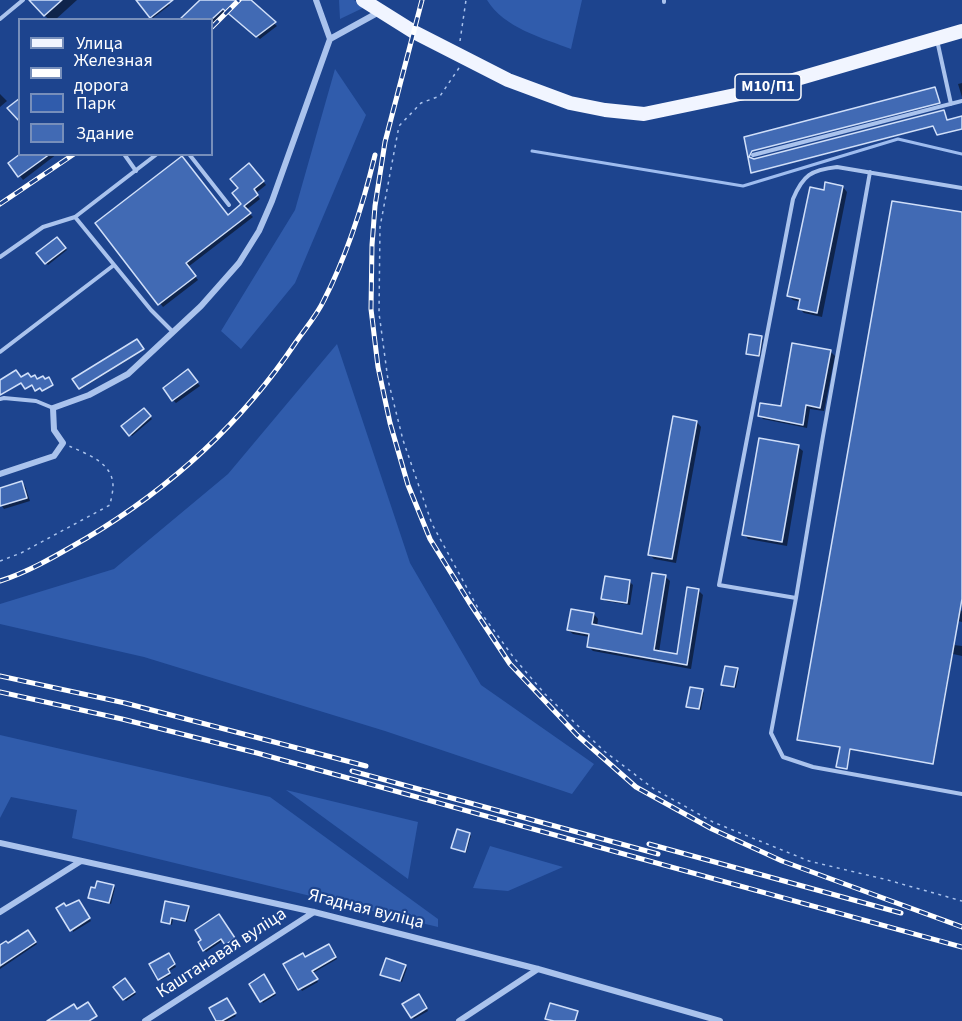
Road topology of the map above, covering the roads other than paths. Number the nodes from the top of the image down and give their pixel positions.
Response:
1 (23, 0) edge
2 (316, 0) edge
3 (363, 0) edge
4 (379, 12) junction
5 (0, 19) edge
6 (962, 31) edge
7 (330, 39) junction
8 (937, 39) junction
9 (962, 101) edge
10 (951, 104) junction
11 (753, 155) dead end
12 (125, 156) edge
13 (155, 156) edge
14 (191, 156) edge
15 (136, 171) junction
16 (870, 172) junction
17 (962, 188) edge
18 (229, 205) dead end
19 (75, 217) junction
20 (0, 257) edge
21 (114, 265) junction
22 (172, 332) junction
23 (0, 352) edge
24 (0, 399) edge
25 (53, 408) junction
26 (0, 474) edge
27 (796, 598) junction
28 (962, 794) edge
29 (0, 843) edge
30 (81, 861) junction
31 (0, 912) edge
32 (314, 912) junction
33 (538, 969) junction
34 (146, 1021) edge
35 (459, 1021) edge
36 (720, 1021) edge

1 - 5 lane
2 - 7 street
3 - 4 main road, М10/П1
4 - 7 street
4 - 8 main road, М10/П1
6 - 8 main road, М10/П1
7 - 22 street
8 - 10 lane
9 - 10 lane
10 - 11 lane
12 - 15 lane
13 - 15 lane
14 - 18 lane
15 - 19 lane
16 - 17 lane
16 - 27 lane
16 - 27 lane
19 - 20 lane
19 - 21 lane
21 - 22 lane
21 - 23 lane
22 - 25 street
24 - 25 lane
25 - 26 street
27 - 28 lane
29 - 30 street, Ягадная вуліца
30 - 31 street
30 - 32 street, Ягадная вуліца
32 - 33 street, Ягадная вуліца
32 - 34 street, Каштанавая вуліца
33 - 35 street
33 - 36 street, Ягадная вуліца

